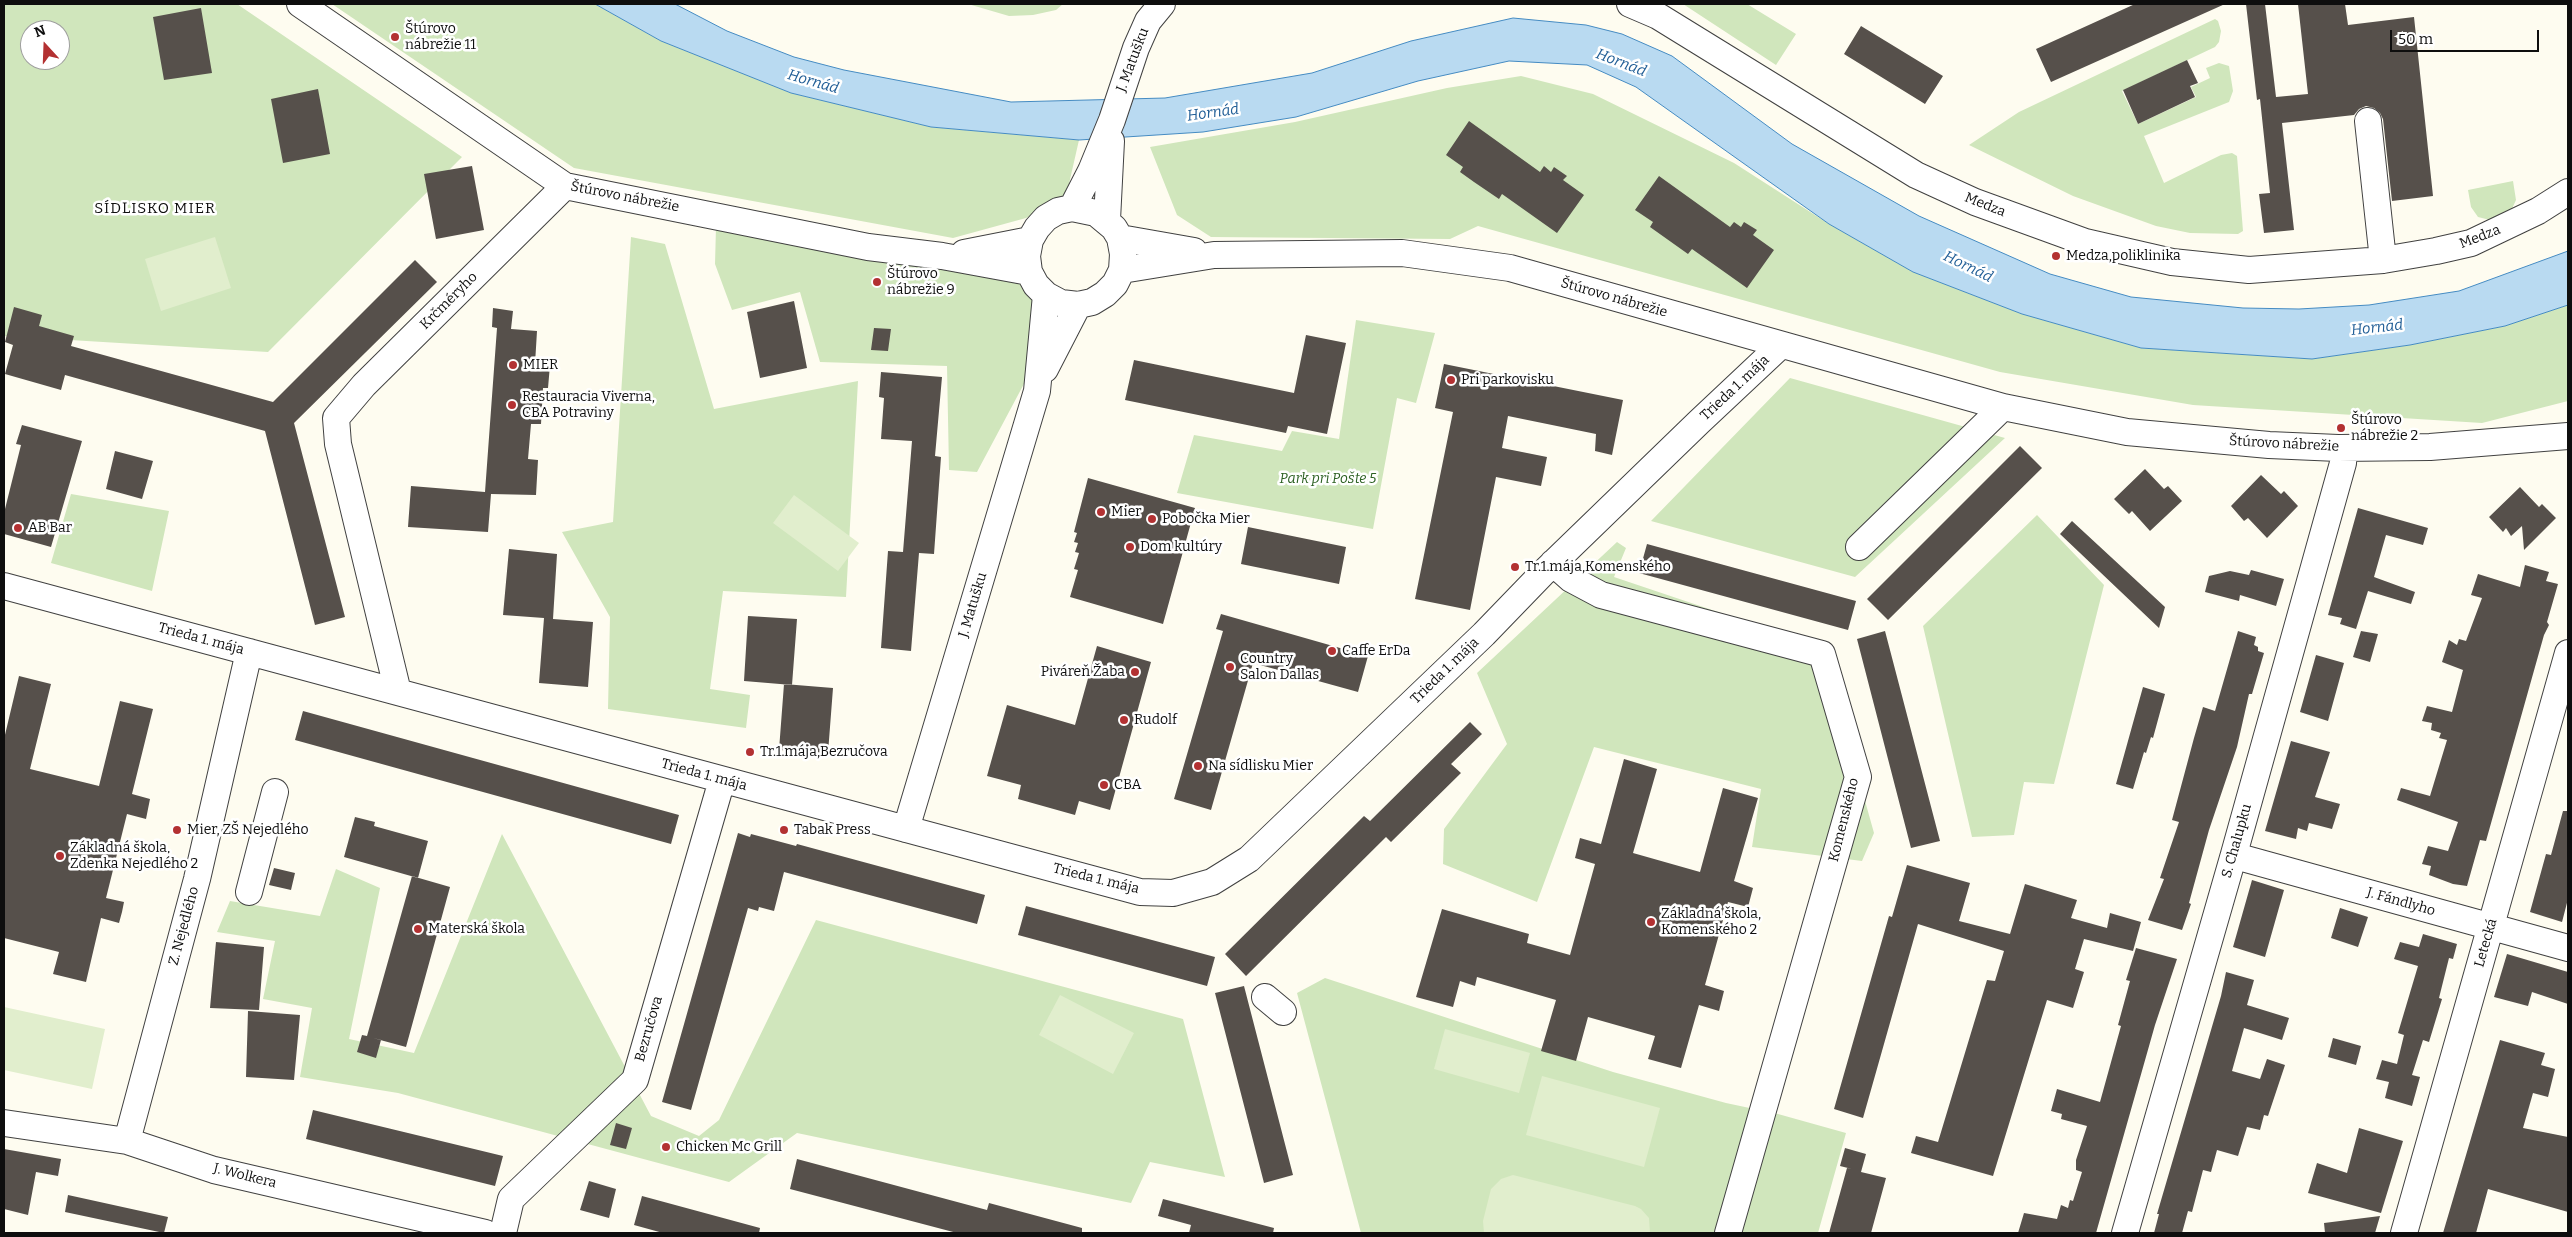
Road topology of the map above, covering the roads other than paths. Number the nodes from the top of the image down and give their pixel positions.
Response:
1 (300, 4) edge
2 (1162, 4) edge
3 (1630, 4) edge
4 (2368, 121) dead end
5 (1100, 172) junction
6 (565, 186) junction
7 (2568, 192) edge
8 (1072, 208) junction
9 (1113, 229) junction
10 (1030, 240) junction
11 (1214, 255) junction
12 (942, 256) junction
13 (2383, 260) junction
14 (1122, 270) junction
15 (1030, 272) junction
16 (1046, 295) junction
17 (1078, 305) junction
18 (1781, 345) junction
19 (1040, 381) junction
20 (2003, 407) junction
21 (2568, 436) edge
22 (2344, 448) junction
23 (1860, 547) dead end
24 (1553, 564) junction
25 (4, 586) edge
26 (249, 652) junction
27 (2568, 653) edge
28 (398, 692) junction
29 (722, 780) junction
30 (275, 792) dead end
31 (906, 829) junction
32 (2234, 854) junction
33 (249, 892) dead end
34 (2491, 927) junction
35 (2568, 948) edge
36 (4, 1123) edge
37 (127, 1141) junction
38 (485, 1233) edge
39 (503, 1233) edge
40 (1728, 1233) edge
41 (2125, 1233) edge
42 (2404, 1233) edge

1 - 6 street, Štúrovo nábrežie
2 - 5 street, J. Matušku
3 - 13 street, Medza
4 - 13 street
5 - 8 street, J. Matušku
5 - 9 street
6 - 12 street, Štúrovo nábrežie
6 - 28 street, Krčméryho
7 - 13 street, Medza
8 - 9 street
8 - 10 street
9 - 11 street
9 - 14 street
10 - 12 street
10 - 15 street
11 - 14 street
11 - 18 street, Štúrovo nábrežie
12 - 15 street, Štúrovo nábrežie
14 - 17 street
15 - 16 street
16 - 17 street
16 - 19 street
17 - 19 street
18 - 20 street, Štúrovo nábrežie
18 - 24 street, Trieda 1. mája
19 - 31 street, J. Matušku
20 - 22 street, Štúrovo nábrežie
20 - 23 street
21 - 22 street, Štúrovo nábrežie
22 - 32 street, S. Chalupku
24 - 31 street, Trieda 1. mája
24 - 40 street, Komenského
25 - 26 street, Trieda 1. mája
26 - 28 street, Trieda 1. mája
26 - 37 street, Z. Nejedlého
27 - 34 street, Letecká
28 - 29 street, Trieda 1. mája
29 - 31 street, Trieda 1. mája
29 - 39 street, Bezručova
30 - 33 street
32 - 34 street, J. Fándlyho
32 - 41 street, S. Chalupku
34 - 35 street, J. Fándlyho
34 - 42 street, Letecká
36 - 37 street, J. Wolkera
37 - 38 street, J. Wolkera

